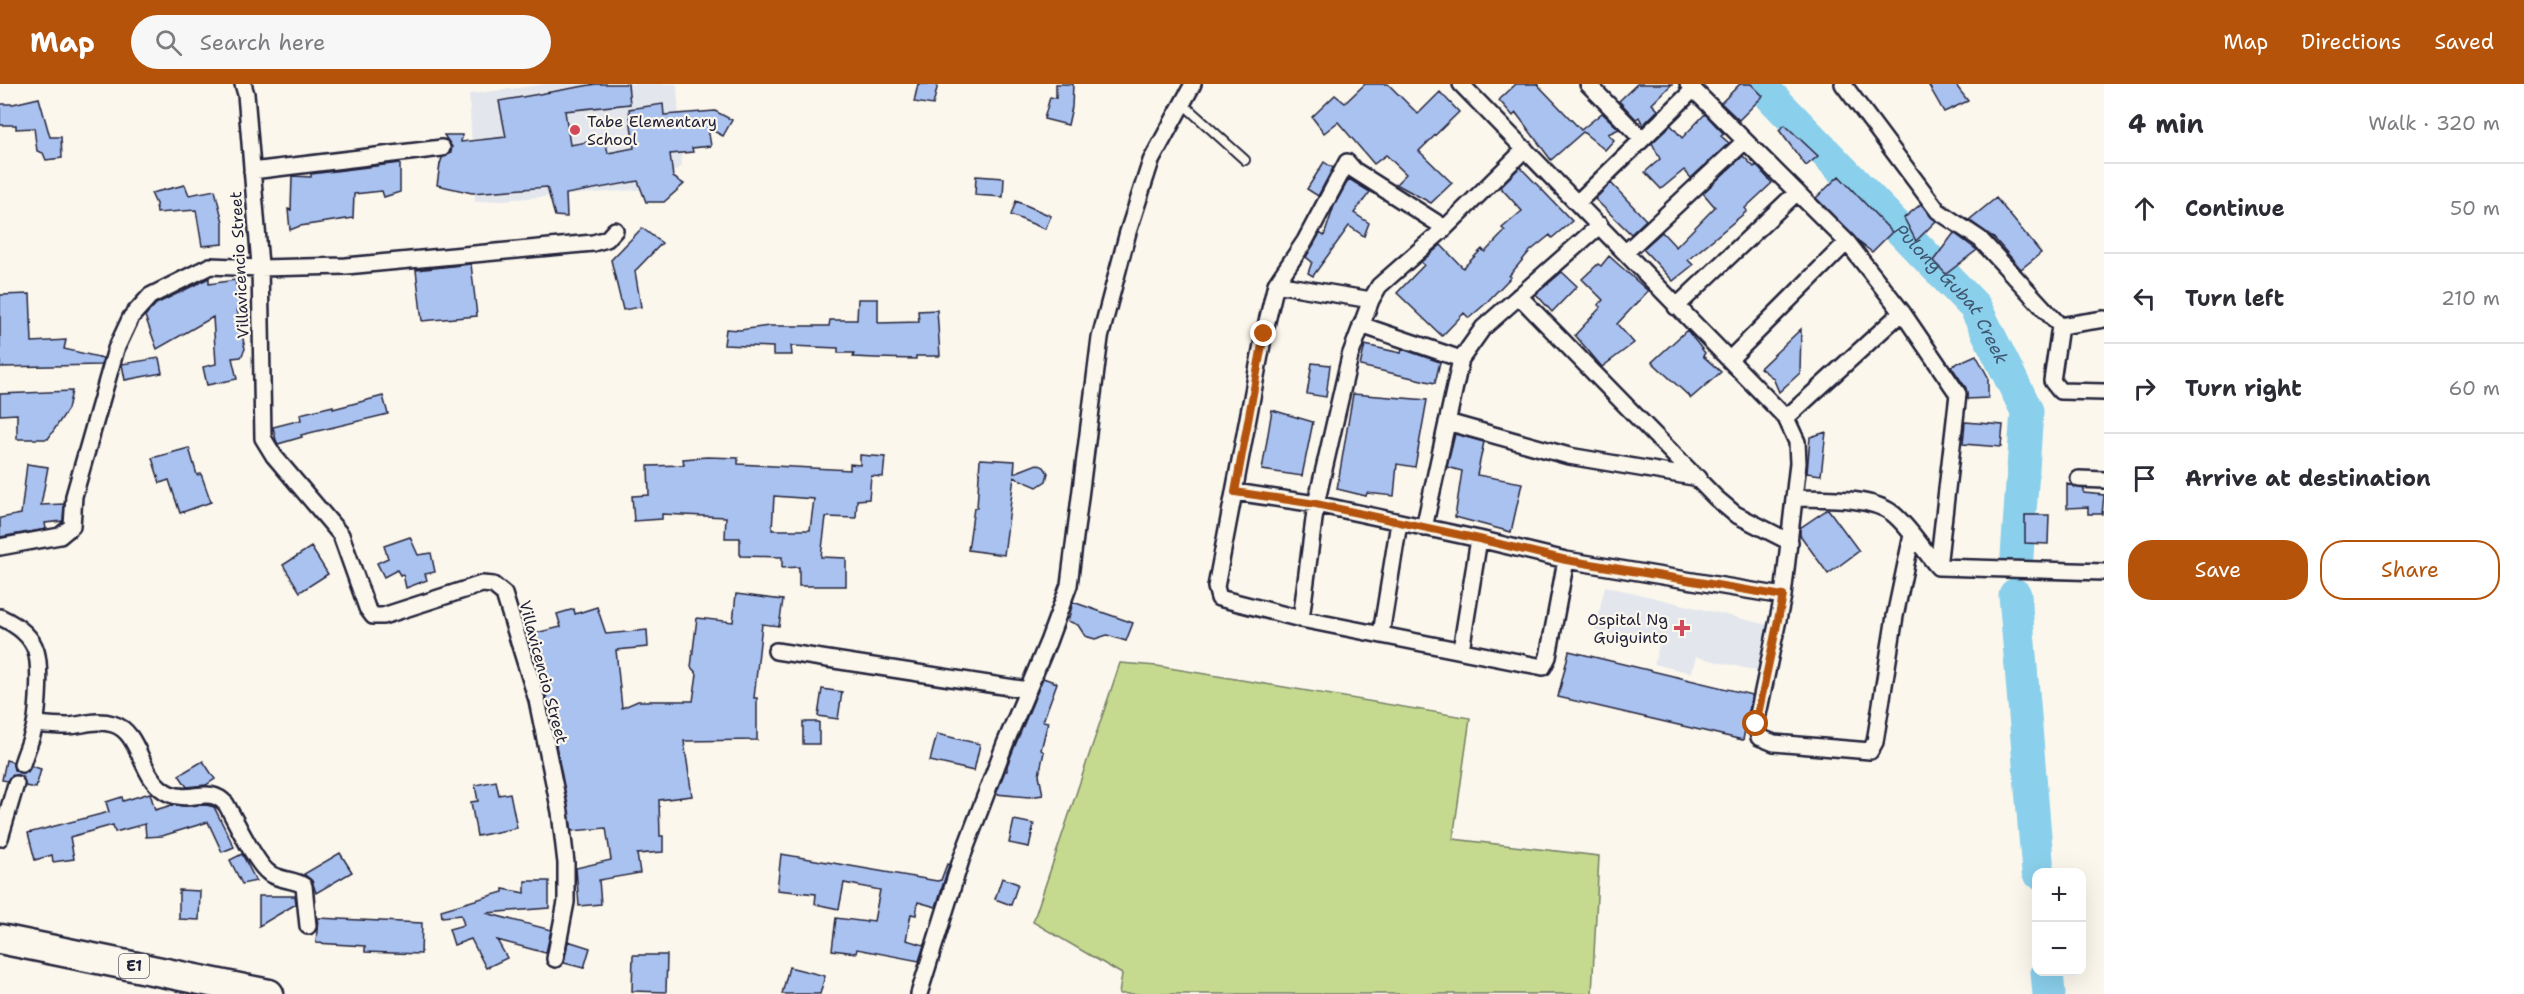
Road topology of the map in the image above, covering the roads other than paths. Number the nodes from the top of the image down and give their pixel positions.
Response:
1 (243, 84) edge
2 (1193, 84) edge
3 (1461, 84) edge
4 (1588, 84) edge
5 (1843, 84) edge
6 (1691, 87) edge
7 (1182, 103) junction
8 (1642, 139) junction
9 (1745, 141) junction
10 (442, 148) dead end
11 (1525, 149) junction
12 (1245, 160) dead end
13 (252, 171) junction
14 (1796, 193) junction
15 (1578, 202) junction
16 (1600, 225) junction
17 (1445, 228) junction
18 (615, 230) dead end
19 (1847, 242) junction
20 (1626, 252) junction
21 (260, 268) junction
22 (1276, 284) junction
23 (1519, 296) junction
24 (1371, 300) junction
25 (1676, 307) junction
26 (1902, 312) junction
27 (2104, 319) edge
28 (1361, 326) junction
29 (2060, 326) junction
30 (1461, 359) junction
31 (1730, 359) junction
32 (2104, 392) edge
33 (1786, 418) junction
34 (1448, 422) junction
35 (1699, 478) junction
36 (2079, 479) dead end
37 (2104, 480) edge
38 (1235, 492) junction
39 (1795, 498) junction
40 (1316, 504) junction
41 (1399, 523) junction
42 (1424, 528) junction
43 (1912, 536) junction
44 (1479, 539) junction
45 (1790, 542) junction
46 (0, 547) edge
47 (1566, 560) junction
48 (1938, 567) junction
49 (2104, 572) edge
50 (1783, 596) junction
51 (0, 617) edge
52 (1301, 619) junction
53 (1381, 634) junction
54 (1461, 650) junction
55 (776, 651) dead end
56 (1028, 690) junction
57 (35, 724) junction
58 (22, 764) dead end
59 (16, 784) dead end
60 (0, 838) edge
61 (308, 926) dead end
62 (0, 939) edge
63 (555, 959) dead end
64 (269, 994) edge
65 (919, 994) edge

1 - 13 street, Villavicencio Street
2 - 7 street
3 - 11 street
4 - 8 street
5 - 29 street
6 - 8 street
6 - 9 street
7 - 12 lane
7 - 56 street
8 - 15 street
9 - 14 street
9 - 20 street
10 - 13 street
11 - 15 street
11 - 17 street
13 - 21 street, Villavicencio Street
14 - 19 street
14 - 25 street
15 - 16 street
16 - 20 street
16 - 23 street
17 - 22 street
17 - 24 street
18 - 21 street
19 - 26 street
19 - 31 street
20 - 25 street
21 - 46 street
21 - 63 street, Villavicencio Street
22 - 24 street
22 - 38 street
23 - 30 street
23 - 35 street
24 - 28 street
25 - 31 street
26 - 33 street
26 - 48 street
27 - 29 street
28 - 30 street
28 - 40 street
29 - 32 street
30 - 34 street
31 - 33 street
33 - 39 street
34 - 35 street
34 - 42 street
35 - 45 street
36 - 37 street
38 - 40 street
38 - 52 street
39 - 43 street
39 - 45 street
40 - 41 street
40 - 52 street
41 - 42 street
41 - 53 street
42 - 44 street
43 - 48 street
43 - 50 street
44 - 47 street
44 - 54 street
45 - 50 street
47 - 50 street
47 - 54 street
48 - 49 street
51 - 57 street
52 - 53 street
53 - 54 street
55 - 56 street
56 - 65 street
57 - 58 street
57 - 61 street
59 - 60 street
62 - 64 highway, E1

